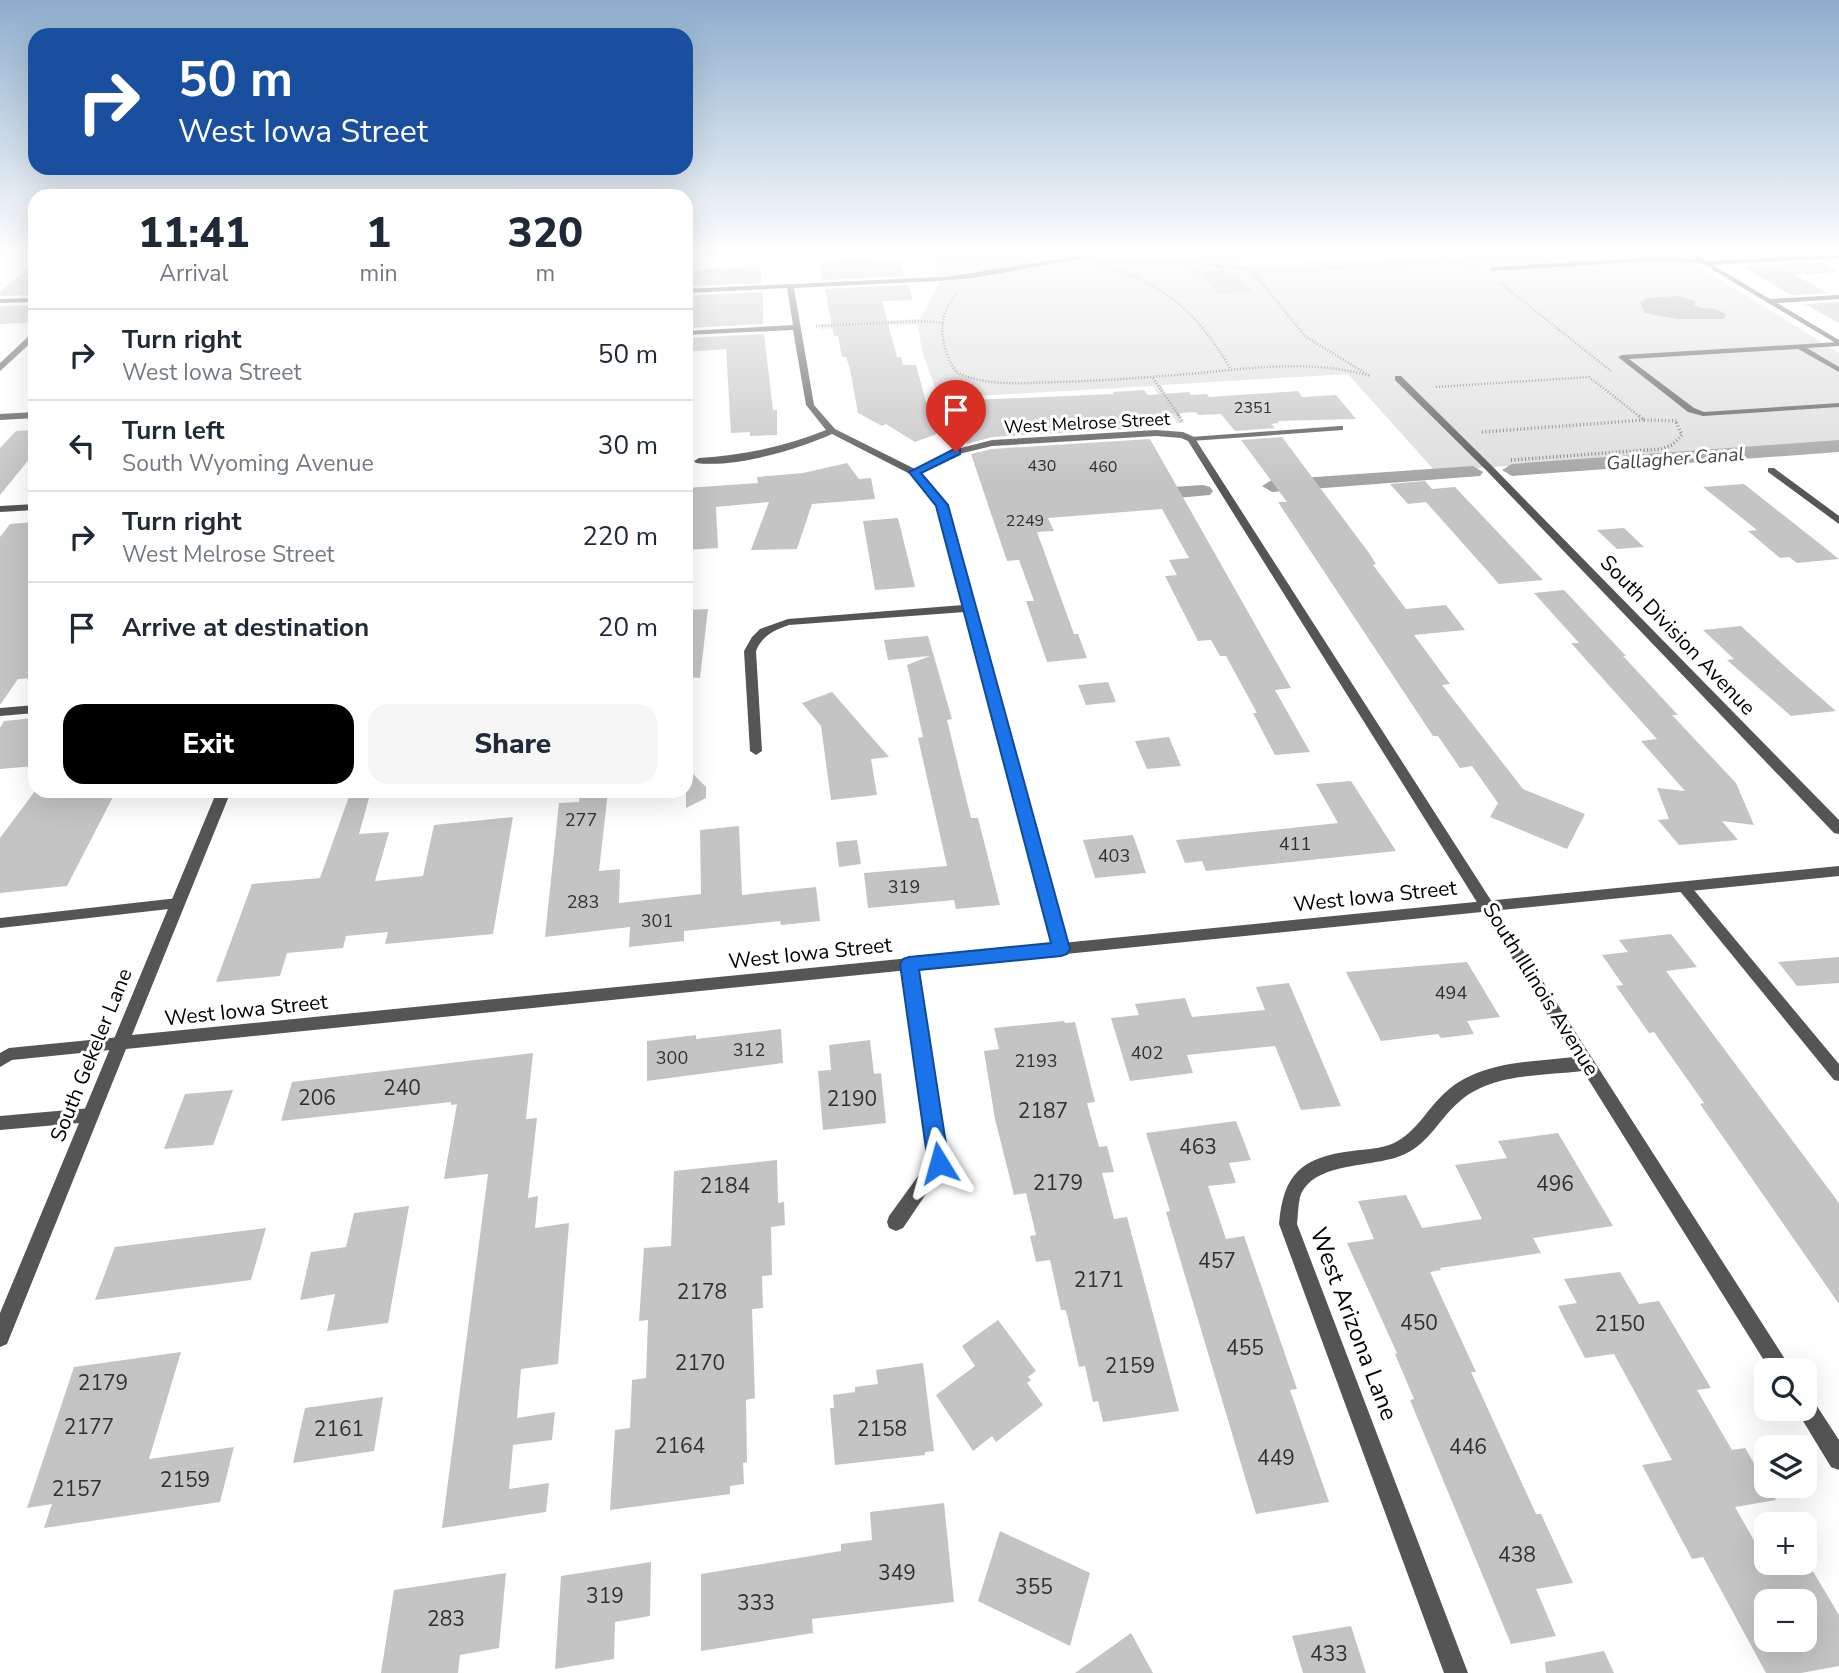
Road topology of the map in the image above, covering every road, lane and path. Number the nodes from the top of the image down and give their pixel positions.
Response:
1 (759, 329) edge
2 (797, 329) edge
3 (943, 329) edge
4 (1205, 329) edge
5 (1300, 329) edge
6 (1558, 329) edge
7 (1815, 329) edge
8 (693, 333) edge
9 (28, 342) edge
10 (1839, 344) edge
11 (1800, 346) junction
12 (1230, 368) junction
13 (0, 369) edge
14 (1839, 370) edge
15 (1615, 375) dead end
16 (1153, 378) junction
17 (1398, 378) dead end
18 (1436, 387) dead end
19 (1839, 405) edge
20 (28, 415) edge
21 (1668, 415) dead end
22 (0, 417) edge
23 (1340, 428) dead end
24 (832, 431) junction
25 (1482, 432) dead end
26 (1187, 437) junction
27 (1511, 460) dead end
28 (699, 461) dead end
29 (1489, 468) joint
30 (1771, 470) dead end
31 (915, 472) junction
32 (28, 507) edge
33 (0, 509) edge
34 (1839, 521) edge
35 (968, 608) junction
36 (28, 710) edge
37 (0, 712) edge
38 (755, 751) dead end
39 (221, 798) edge
40 (1839, 829) edge
41 (1839, 871) edge
42 (1684, 887) junction
43 (178, 903) junction
44 (1489, 906) junction
45 (0, 923) edge
46 (1061, 949) junction
47 (909, 964) junction
48 (120, 1043) junction
49 (3, 1057) edge
50 (1587, 1063) junction
51 (1839, 1075) edge
52 (91, 1115) junction
53 (0, 1123) edge
54 (896, 1222) dead end
55 (0, 1337) edge
56 (1775, 1358) edge
57 (1814, 1421) edge
58 (1839, 1459) edge
59 (1456, 1673) edge

1 - 8 street
2 - 24 street
3 - 16 path
4 - 12 path
5 - 12 path
6 - 15 path
7 - 10 street
9 - 13 street
10 - 11 lane
11 - 14 lane
11 - 19 lane
12 - 16 path
16 - 26 path
17 - 29 lane
18 - 25 path
20 - 22 street
21 - 27 path
23 - 26 lane
24 - 28 street
24 - 31 street
26 - 31 street, West Melrose Street
26 - 44 street, South Illinois Avenue
29 - 40 street, South Division Avenue
30 - 34 street
31 - 35 street
32 - 33 street
35 - 38 street
35 - 46 street
36 - 37 lane
39 - 43 street, South Gekeler Lane
41 - 42 street, West Iowa Street
42 - 44 street, West Iowa Street
42 - 51 lane
43 - 45 lane
43 - 48 street, South Gekeler Lane
44 - 46 street, West Iowa Street
44 - 50 street, South Illinois Avenue
46 - 47 street, West Iowa Street
47 - 48 street, West Iowa Street
47 - 54 street
48 - 49 lane
48 - 52 street, South Gekeler Lane
50 - 56 street, South Illinois Avenue
50 - 59 street, West Arizona Lane
52 - 53 lane
52 - 55 street, South Gekeler Lane
57 - 58 street

